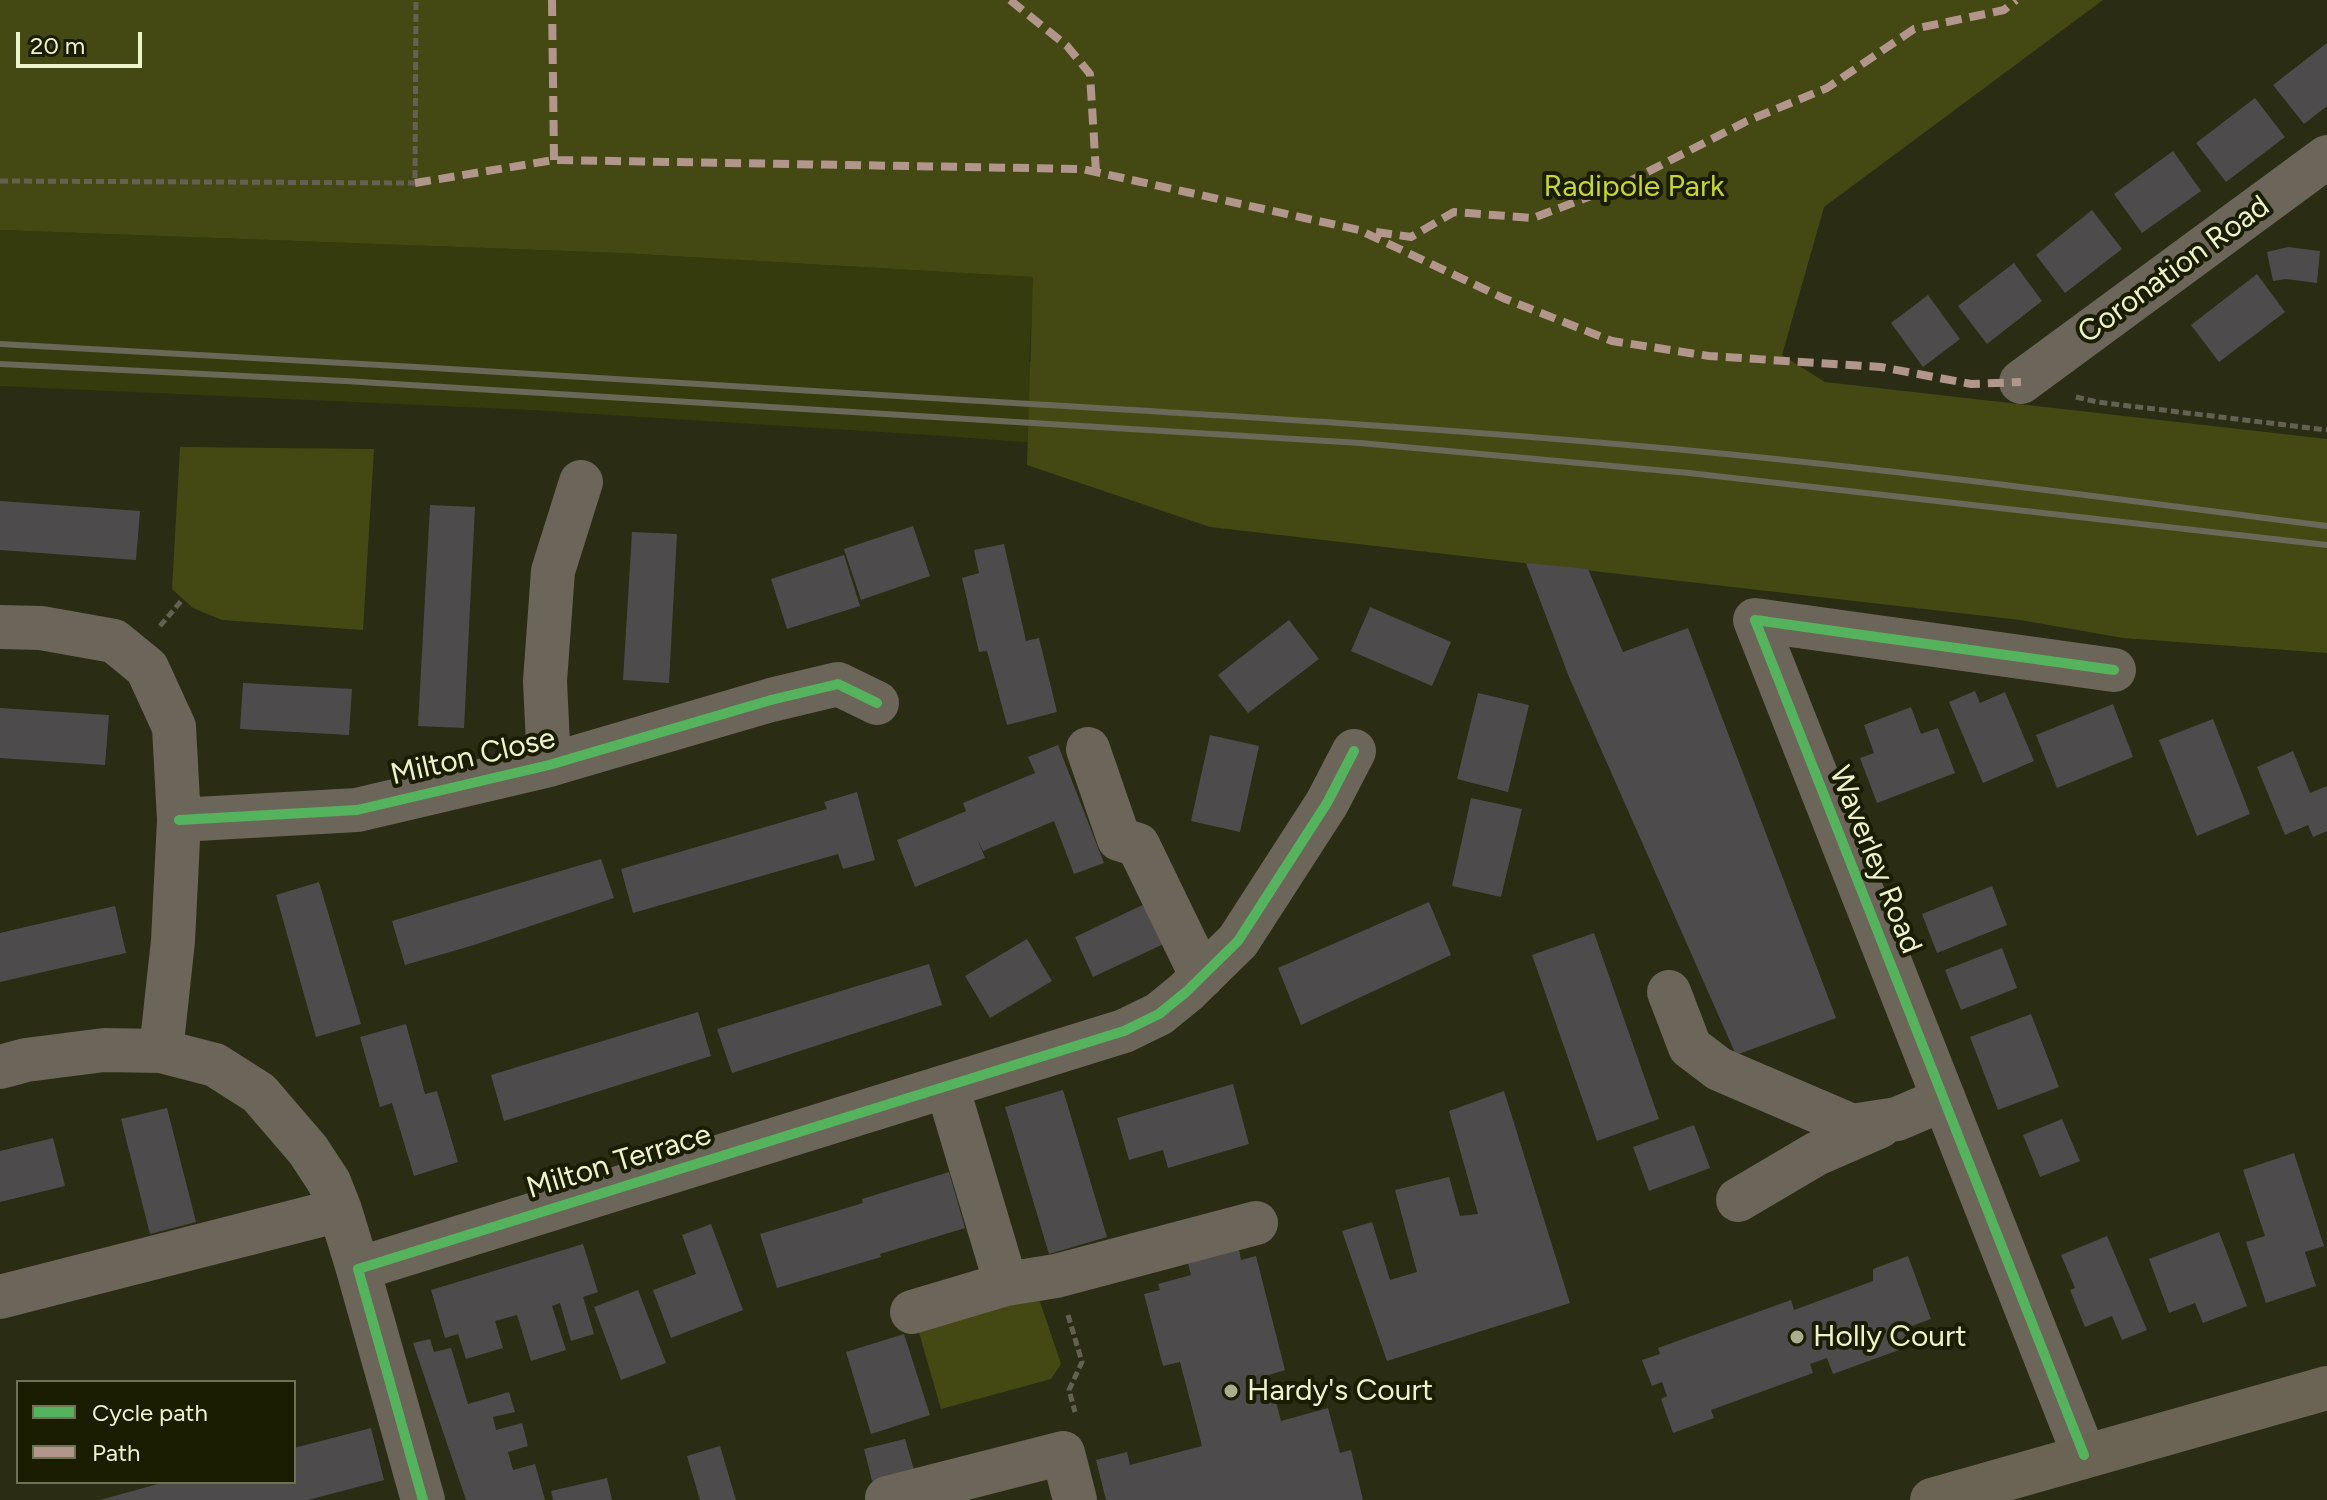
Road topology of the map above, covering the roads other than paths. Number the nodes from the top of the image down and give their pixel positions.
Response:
1 (2327, 157) edge
2 (2308, 190) edge
3 (2021, 382) road end
4 (581, 482) dead end
5 (0, 627) edge
6 (2114, 670) dead end
7 (877, 703) dead end
8 (1088, 749) dead end
9 (1354, 751) dead end
10 (549, 765) junction
11 (179, 820) junction
12 (1202, 977) junction
13 (1669, 992) dead end
14 (161, 1051) junction
15 (0, 1067) edge
16 (947, 1086) junction
17 (1944, 1099) junction
18 (1897, 1119) junction
19 (1738, 1200) dead end
20 (340, 1210) junction
21 (1256, 1223) dead end
22 (358, 1269) junction
23 (1006, 1284) junction
24 (0, 1297) edge
25 (912, 1312) dead end
26 (2327, 1388) edge
27 (2084, 1455) junction
28 (887, 1498) edge
29 (423, 1500) edge
30 (1075, 1500) edge
31 (1932, 1500) edge

1 - 2 street, Coronation Road
2 - 3 street, Coronation Road
4 - 10 street, Milton Close
5 - 11 street
6 - 17 street, Waverley Road
7 - 10 street, Milton Close
8 - 12 street
9 - 12 street, Milton Terrace
10 - 11 street, Milton Close
11 - 14 street
12 - 16 street, Milton Terrace
13 - 18 street
14 - 15 street
14 - 20 street
16 - 22 street, Milton Terrace
16 - 23 street
17 - 18 street
17 - 27 street, Waverley Road
18 - 19 street
20 - 22 street
20 - 24 street
21 - 23 street
22 - 29 street
23 - 25 street
26 - 27 main road
27 - 31 main road
28 - 30 street

